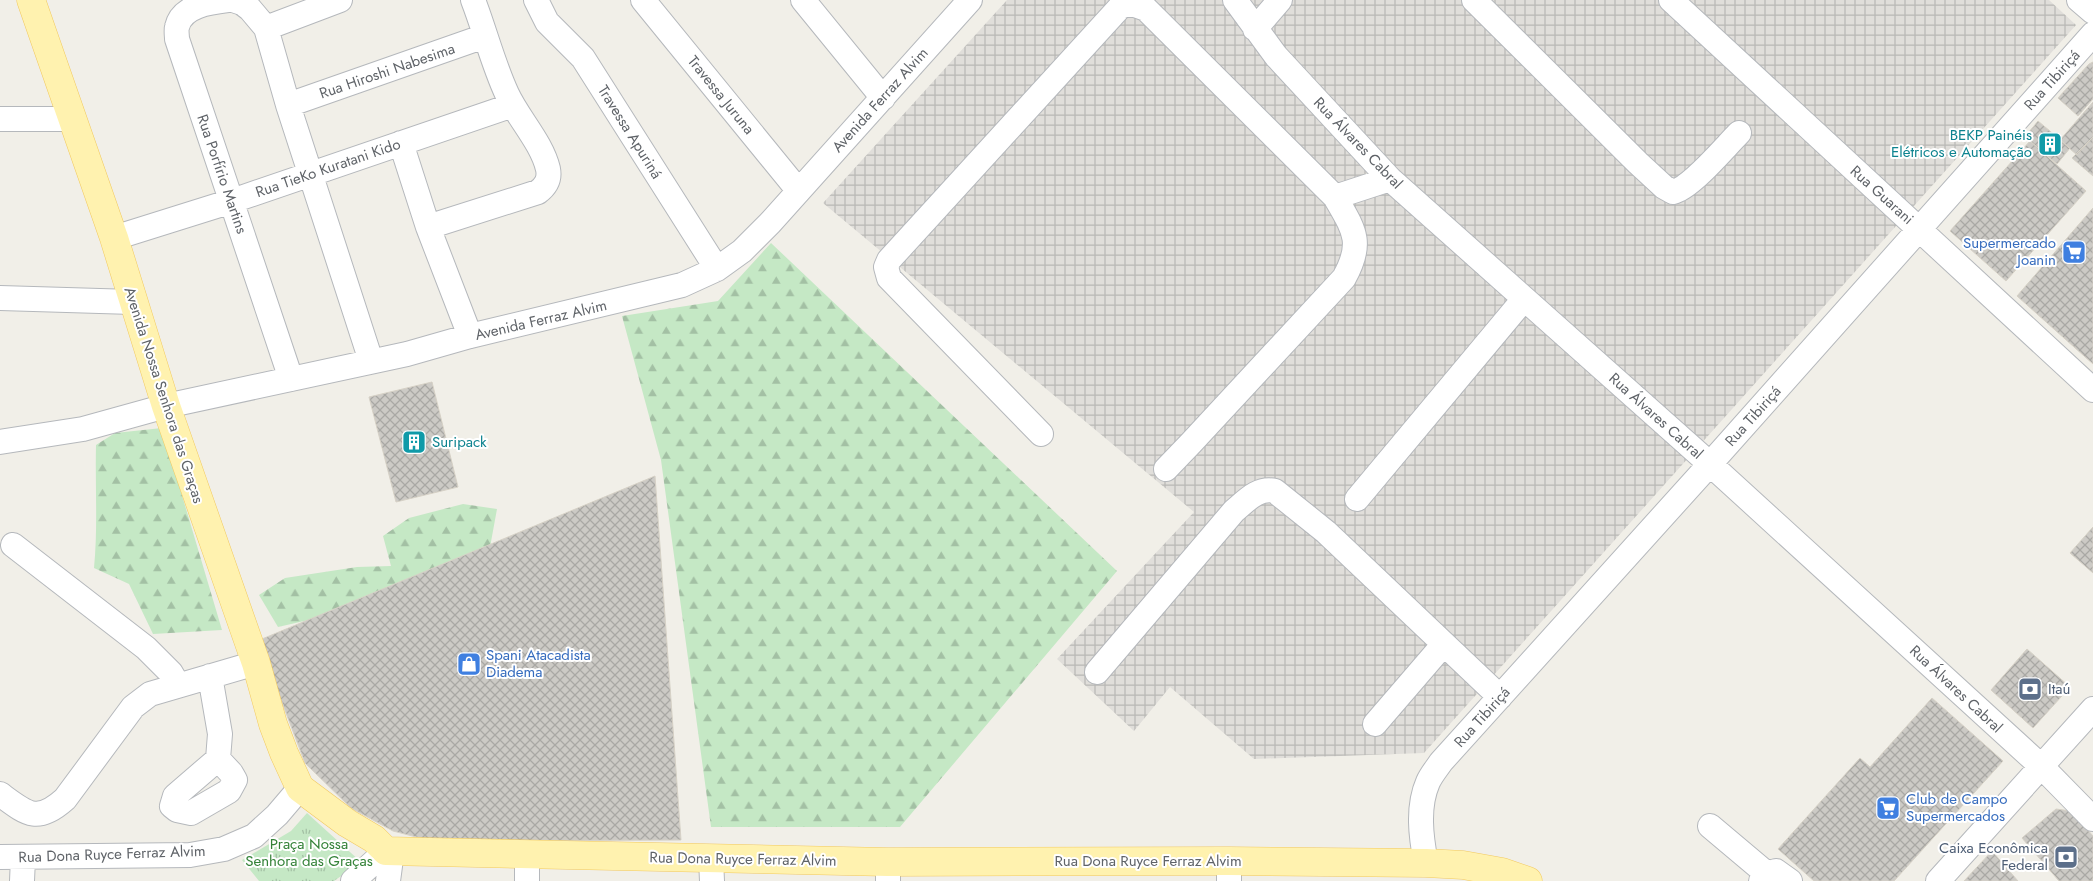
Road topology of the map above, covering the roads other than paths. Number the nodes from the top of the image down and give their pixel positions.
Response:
1 (31, 0) edge
2 (231, 0) edge
3 (340, 0) edge
4 (472, 0) edge
5 (536, 0) edge
6 (643, 0) edge
7 (803, 0) edge
8 (1235, 0) edge
9 (1280, 0) edge
10 (1474, 0) edge
11 (1671, 0) edge
12 (962, 3) edge
13 (266, 28) junction
14 (1254, 29) junction
15 (2093, 34) edge
16 (485, 36) junction
17 (883, 98) junction
18 (288, 104) junction
19 (512, 105) junction
20 (0, 119) edge
21 (73, 119) junction
22 (1739, 133) dead end
23 (401, 143) junction
24 (312, 174) junction
25 (1390, 179) junction
26 (798, 190) junction
27 (1335, 197) junction
28 (232, 201) junction
29 (428, 227) junction
30 (1920, 228) junction
31 (114, 238) junction
32 (717, 269) junction
33 (0, 298) edge
34 (1524, 299) junction
35 (133, 302) junction
36 (470, 336) junction
37 (371, 361) junction
38 (291, 379) junction
39 (2093, 390) edge
40 (166, 406) junction
41 (1041, 434) dead end
42 (0, 442) edge
43 (1710, 464) junction
44 (1166, 469) dead end
45 (1357, 499) dead end
46 (13, 545) dead end
47 (1443, 645) junction
48 (256, 663) junction
49 (1097, 672) dead end
50 (210, 676) junction
51 (178, 685) junction
52 (1500, 697) junction
53 (2093, 709) edge
54 (1375, 724) dead end
55 (218, 759) dead end
56 (2042, 767) junction
57 (300, 788) junction
58 (0, 794) edge
59 (2093, 820) edge
60 (1710, 826) dead end
61 (389, 851) junction
62 (11, 858) edge
63 (1426, 863) junction
64 (527, 868) edge
65 (711, 870) edge
66 (1229, 871) edge
67 (888, 872) edge
68 (1764, 878) edge
69 (22, 881) edge
70 (353, 881) edge
71 (388, 881) edge
72 (1528, 881) edge
73 (1790, 881) edge
74 (1938, 881) edge

1 - 21 main road, Avenida Nossa Senhora das Graças
2 - 13 street, Rua Porfírio Martins
2 - 28 street, Rua Porfírio Martins
3 - 13 street
4 - 16 street
5 - 32 street, Travessa Apuriná
6 - 26 street, Travessa Juruna
7 - 17 street
8 - 14 street, Rua Álvares Cabral
9 - 14 street
10 - 22 street
11 - 30 street, Rua Guarani
12 - 17 street, Avenida Ferraz Alvim
13 - 18 street
14 - 25 street, Rua Álvares Cabral
15 - 30 street, Rua Tibiriçá
16 - 18 street, Rua Hiroshi Nabesima
16 - 19 street
17 - 26 street, Avenida Ferraz Alvim
18 - 24 street
19 - 23 street, Rua TieKo Kuratani Kido
19 - 29 street
20 - 21 street
21 - 31 main road, Avenida Nossa Senhora das Graças
23 - 24 street, Rua TieKo Kuratani Kido
23 - 29 street
24 - 28 street, Rua TieKo Kuratani Kido
24 - 37 street
25 - 27 street
25 - 34 street, Rua Álvares Cabral
26 - 32 street, Avenida Ferraz Alvim
27 - 41 street
27 - 44 street
28 - 31 street, Rua TieKo Kuratani Kido
28 - 38 street, Rua Porfírio Martins
29 - 36 street
30 - 39 street, Rua Guarani
30 - 43 street, Rua Tibiriçá
31 - 35 main road, Avenida Nossa Senhora das Graças
32 - 36 street, Avenida Ferraz Alvim
33 - 35 street
34 - 43 street, Rua Álvares Cabral
34 - 45 street
35 - 40 main road, Avenida Nossa Senhora das Graças
36 - 37 street, Avenida Ferraz Alvim
37 - 38 street, Avenida Ferraz Alvim
38 - 40 street, Avenida Ferraz Alvim
40 - 42 street, Avenida Ferraz Alvim
40 - 48 main road, Avenida Nossa Senhora das Graças
43 - 52 street, Rua Tibiriçá
43 - 56 street, Rua Álvares Cabral
46 - 51 street
47 - 49 street
47 - 52 street
47 - 54 street
48 - 50 street
48 - 57 main road, Avenida Nossa Senhora das Graças
50 - 51 street
50 - 55 street
51 - 58 street
52 - 63 street, Rua Tibiriçá
53 - 56 street
56 - 59 street, Rua Álvares Cabral
56 - 74 street
57 - 61 main road
57 - 62 street, Rua Dona Ruyce Ferraz Alvim
60 - 68 street
61 - 64 main road, Rua Dona Ruyce Ferraz Alvim
61 - 70 street
61 - 71 street
62 - 69 street
63 - 66 main road, Rua Dona Ruyce Ferraz Alvim
63 - 72 main road, Rua Dona Ruyce Ferraz Alvim
64 - 65 main road, Rua Dona Ruyce Ferraz Alvim
65 - 67 main road, Rua Dona Ruyce Ferraz Alvim
66 - 67 main road, Rua Dona Ruyce Ferraz Alvim
68 - 73 street

